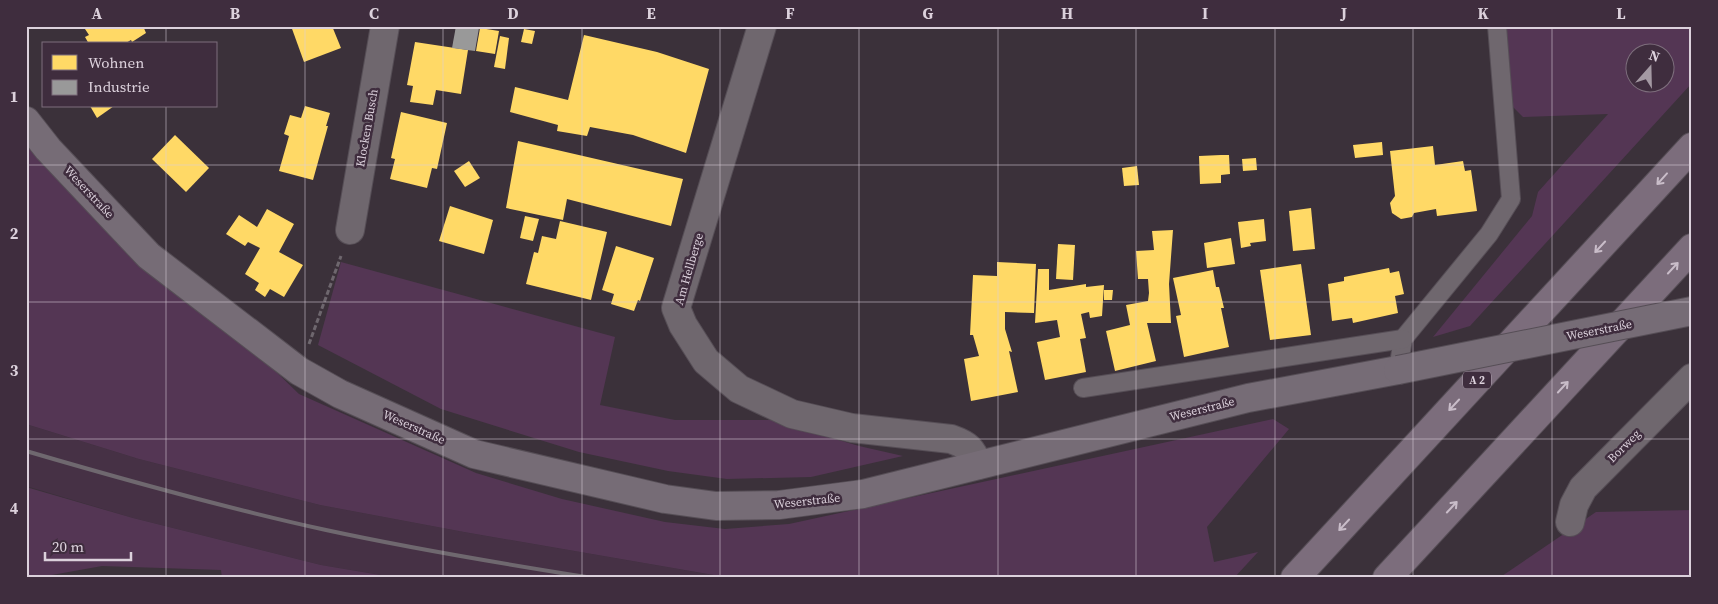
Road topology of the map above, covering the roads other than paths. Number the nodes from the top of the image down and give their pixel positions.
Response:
1 (385, 26) edge
2 (762, 26) edge
3 (1497, 26) edge
4 (26, 121) edge
5 (1692, 146) edge
6 (350, 230) road end
7 (1692, 248) edge
8 (1692, 311) edge
9 (1403, 339) junction
10 (1398, 370) junction
11 (1692, 378) edge
12 (1083, 388) dead end
13 (978, 465) junction
14 (1570, 522) dead end
15 (1295, 578) edge
16 (1387, 578) edge

1 - 6 street, Klocken Busch
2 - 13 street, Am Hellberge
3 - 9 lane
4 - 13 street, Weserstraße
5 -> 15 highway, A 2
16 -> 7 highway
8 - 10 street, Weserstraße, bridge
9 - 10 lane
9 - 12 lane
10 - 13 street, Weserstraße
11 - 14 street, Borweg

